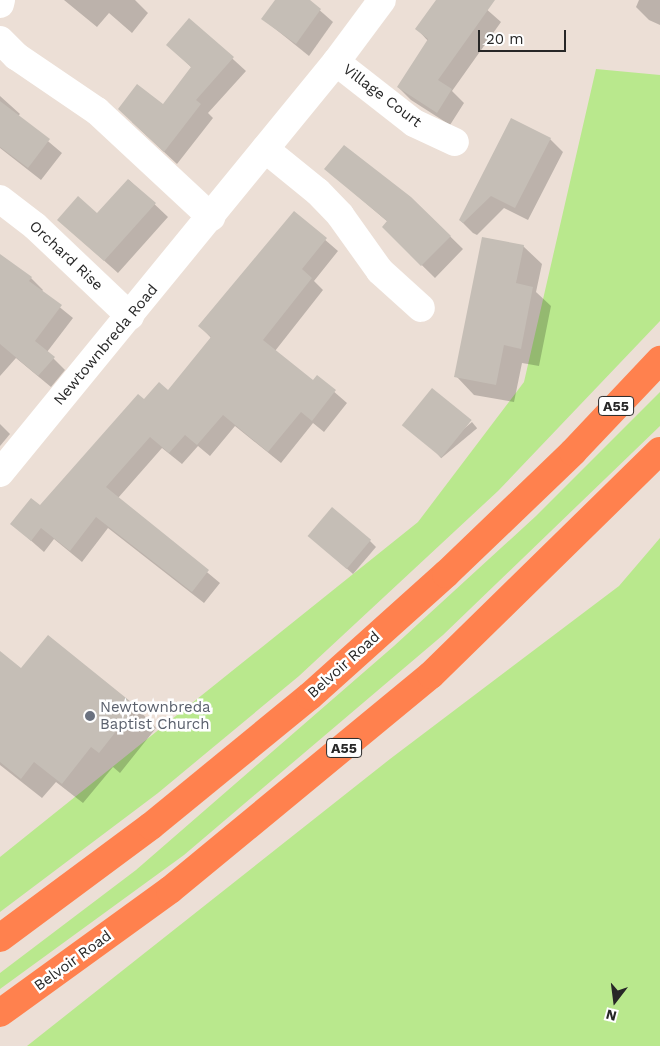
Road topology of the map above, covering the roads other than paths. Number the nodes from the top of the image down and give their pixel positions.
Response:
1 (1, 0) edge
2 (382, 0) edge
3 (0, 4) edge
4 (0, 40) edge
5 (336, 62) junction
6 (455, 142) dead end
7 (265, 149) junction
8 (0, 199) edge
9 (211, 217) junction
10 (422, 308) dead end
11 (130, 316) junction
12 (660, 360) edge
13 (660, 451) edge
14 (0, 473) edge
15 (0, 938) edge
16 (0, 1013) edge

1 - 3 street
2 - 5 street, Newtownbreda Road
4 - 9 street
5 - 6 street, Village Court
5 - 7 street, Newtownbreda Road
7 - 9 street, Newtownbreda Road
7 - 10 street
8 - 11 street, Orchard Rise
9 - 11 street, Newtownbreda Road
11 - 14 street, Newtownbreda Road
12 - 15 highway, Belvoir Road / A55
13 - 16 highway, Belvoir Road / A55

